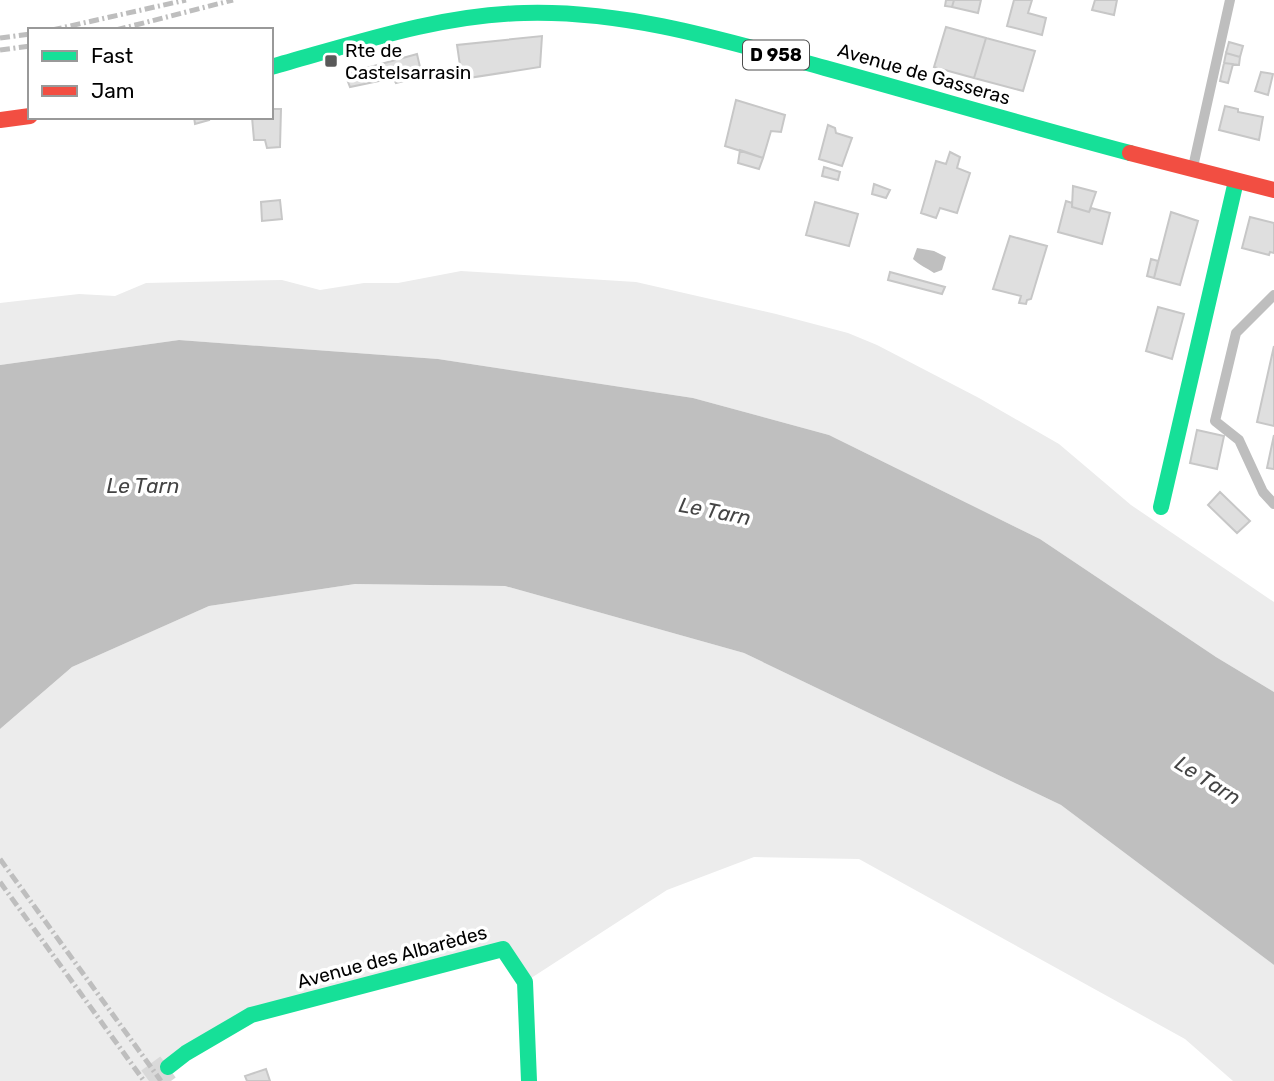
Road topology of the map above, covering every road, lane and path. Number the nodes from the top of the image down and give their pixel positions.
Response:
1 (1230, 0) edge
2 (273, 66) edge
3 (28, 116) edge
4 (0, 120) edge
5 (1192, 170) junction
6 (1236, 181) junction
7 (1274, 190) edge
8 (1274, 295) edge
9 (1274, 504) edge
10 (1161, 506) dead end
11 (169, 1067) tunnel mouth
12 (529, 1081) edge

1 - 5 lane
2 - 5 main road, Avenue de Gasseras / D 958
3 - 4 main road
5 - 6 main road, Avenue de Gasseras / D 958
6 - 7 main road, Avenue de Gasseras / D 958
6 - 10 main road
8 - 9 lane
11 - 12 main road, Avenue des Albarèdes

